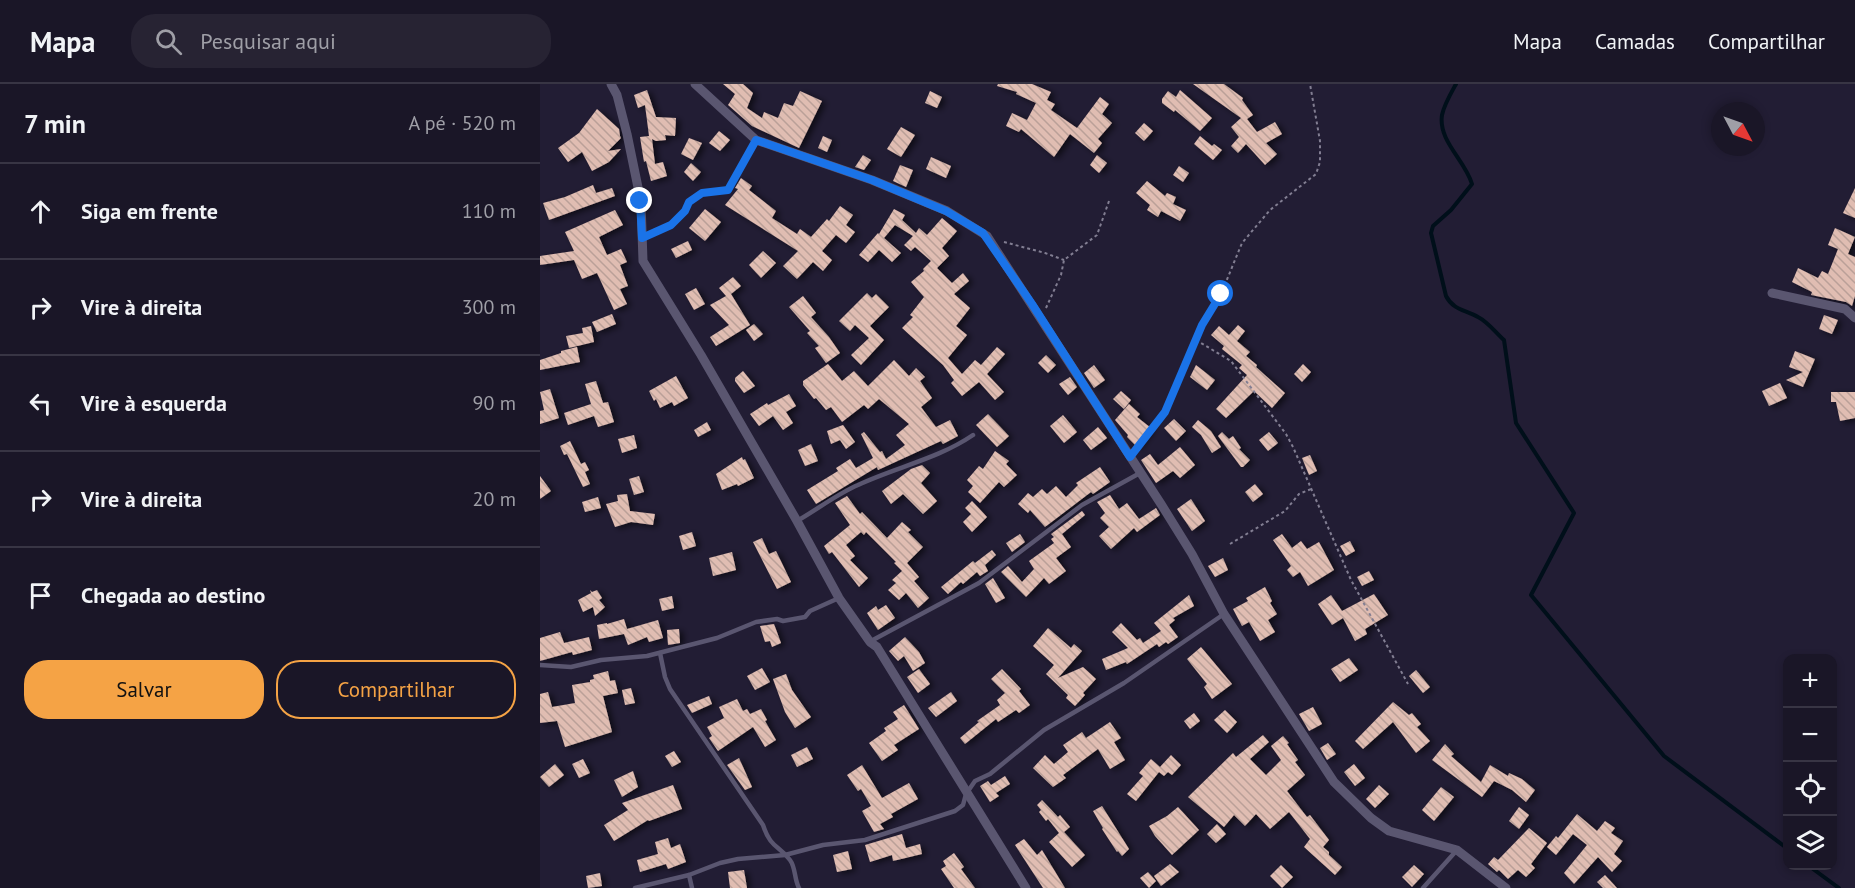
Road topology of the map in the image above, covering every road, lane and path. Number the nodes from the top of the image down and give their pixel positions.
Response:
1 (611, 84) edge
2 (695, 84) edge
3 (1310, 84) edge
4 (756, 140) junction
5 (1109, 201) dead end
6 (987, 236) junction
7 (642, 238) junction
8 (1064, 260) junction
9 (1772, 293) dead end
10 (1039, 315) junction
11 (1855, 318) edge
12 (1196, 339) junction
13 (973, 435) dead end
14 (1130, 457) junction
15 (1140, 473) junction
16 (1311, 489) junction
17 (797, 521) junction
18 (1230, 544) dead end
19 (839, 598) junction
20 (1224, 614) junction
21 (870, 642) junction
22 (660, 653) junction
23 (540, 665) edge
24 (1408, 684) dead end
25 (966, 794) junction
26 (1457, 850) junction
27 (785, 855) junction
28 (689, 875) junction
29 (635, 888) edge
30 (692, 888) edge
31 (799, 888) edge
32 (1026, 888) edge
33 (1423, 888) edge
34 (1506, 888) edge

1 - 7 street
2 - 4 street
3 - 12 path
4 - 6 street
4 - 7 lane
5 - 8 path
6 - 8 path
6 - 10 street
7 - 17 street
8 - 10 path
9 - 11 street
10 - 14 street
12 - 14 path
12 - 16 path
13 - 17 lane
14 - 15 street
15 - 20 street
15 - 21 lane
16 - 18 path
16 - 24 path
17 - 19 street
19 - 21 street
19 - 22 lane
20 - 25 lane
20 - 26 street
21 - 25 street
22 - 23 lane
22 - 27 lane
25 - 27 lane
25 - 32 street
26 - 33 lane
26 - 34 street
27 - 28 lane
27 - 31 lane
28 - 29 lane
28 - 30 lane

